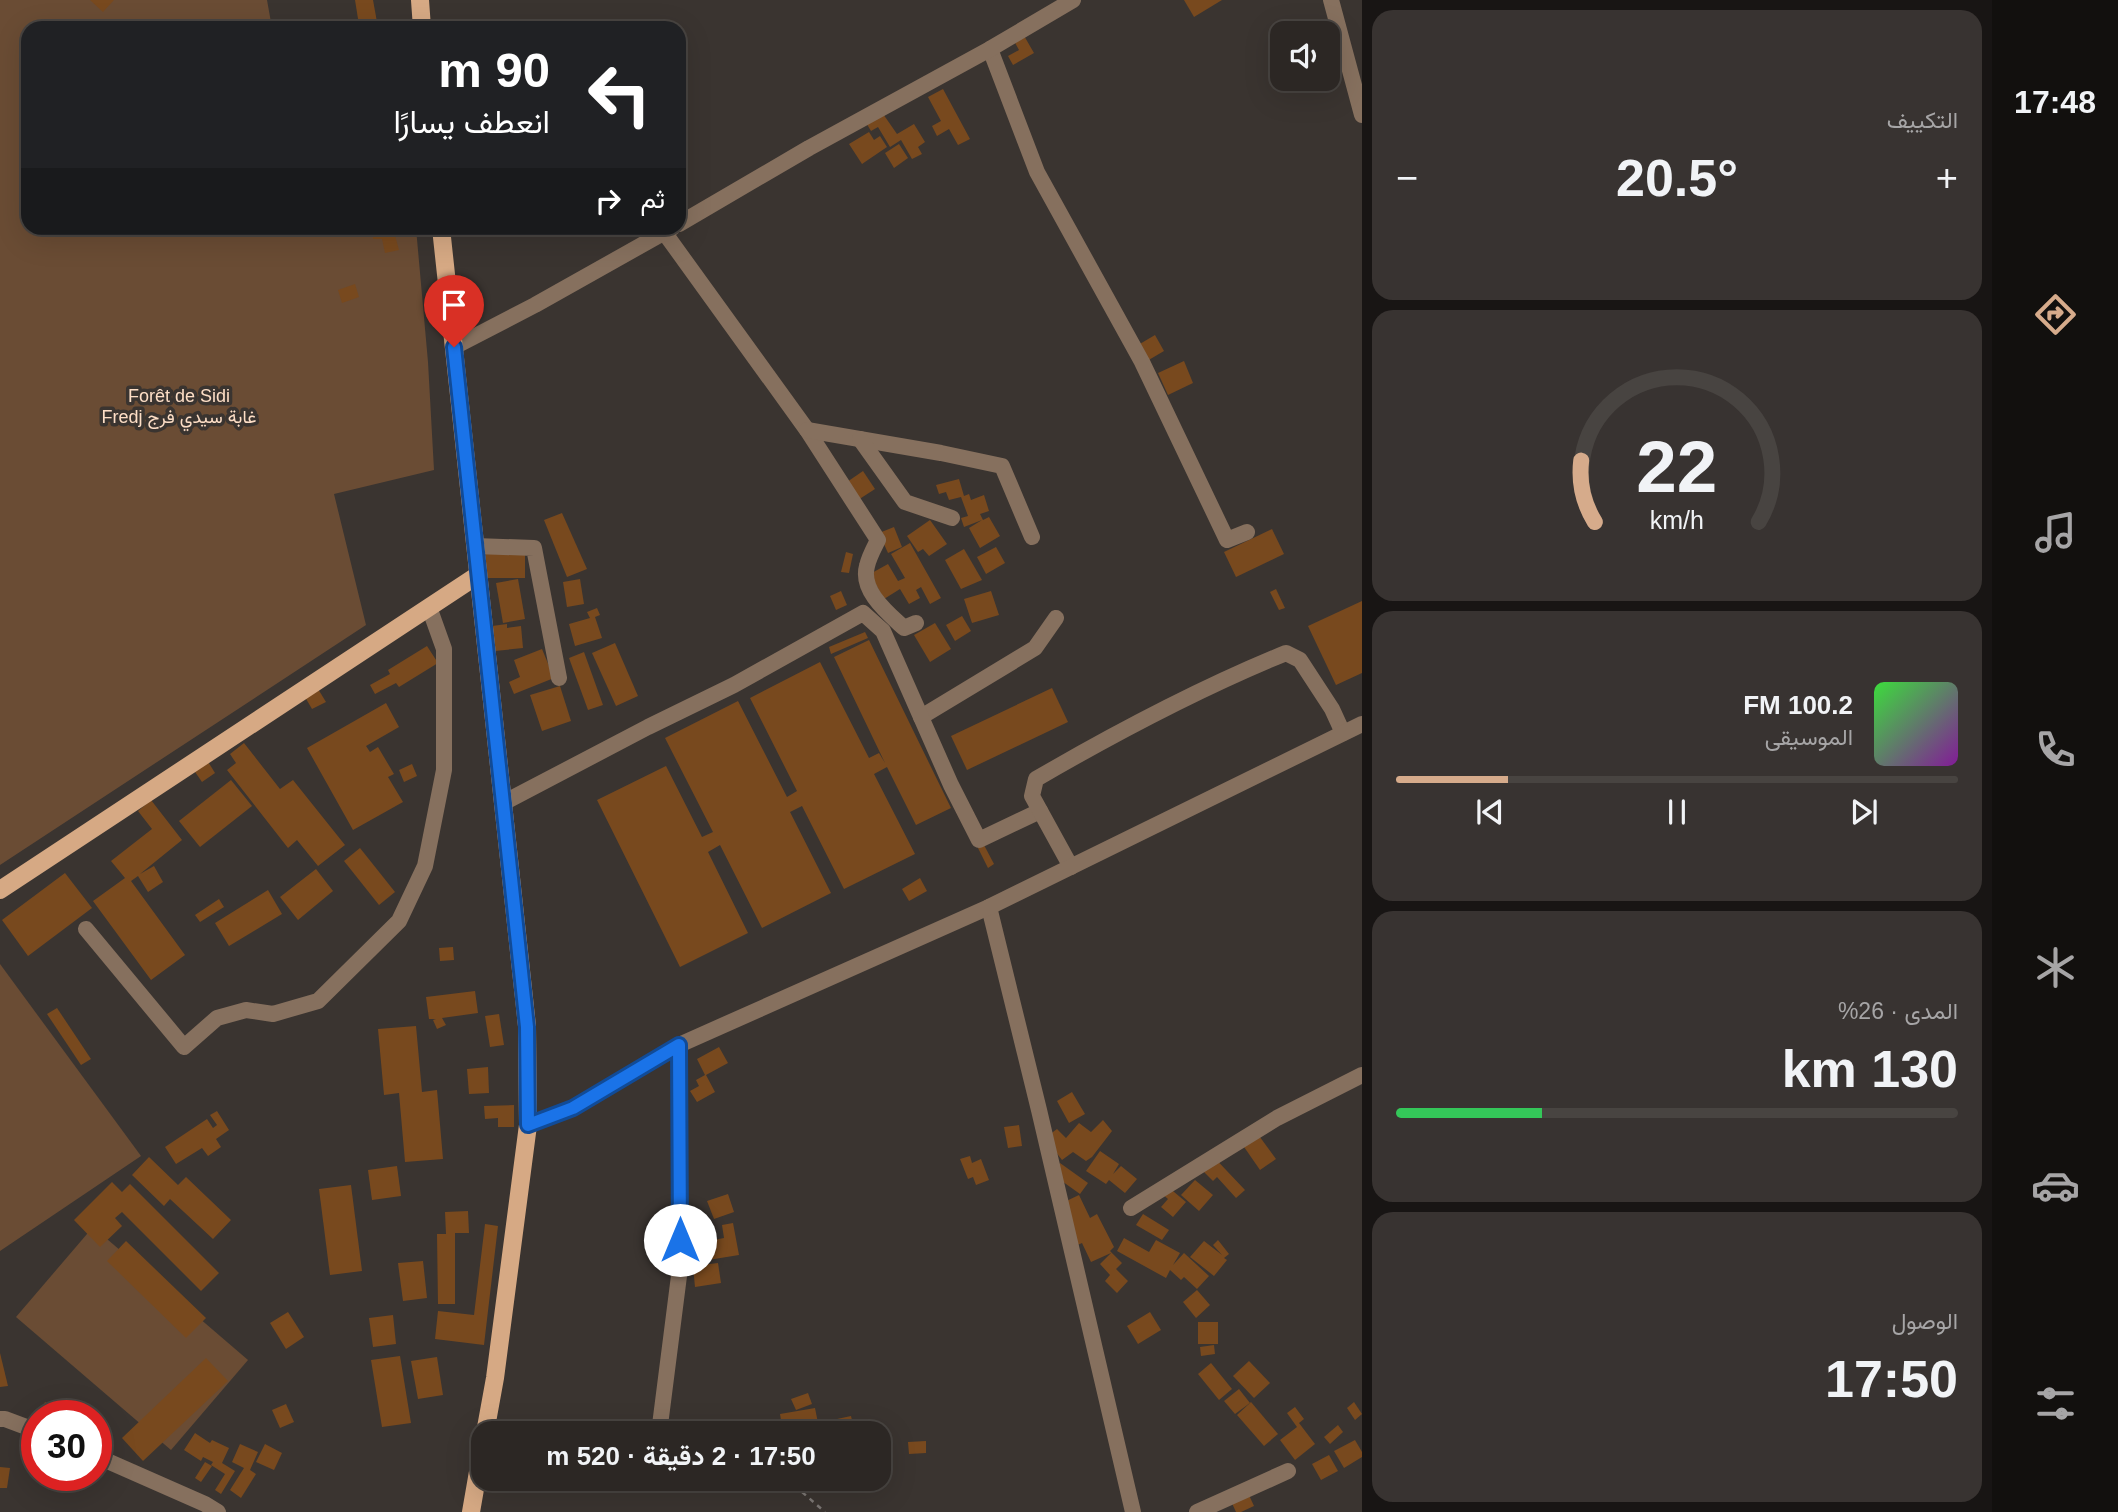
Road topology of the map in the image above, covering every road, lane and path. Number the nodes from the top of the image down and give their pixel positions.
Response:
1 (419, 0) edge
2 (1073, 0) edge
3 (1331, 0) edge
4 (421, 21) edge
5 (990, 49) junction
6 (1362, 115) edge
7 (686, 220) edge
8 (442, 235) edge
9 (660, 235) edge
10 (677, 235) edge
11 (454, 347) junction
12 (807, 430) junction
13 (860, 439) junction
14 (952, 518) dead end
15 (1247, 532) dead end
16 (1032, 537) dead end
17 (475, 546) junction
18 (478, 575) junction
19 (429, 607) junction
20 (1056, 618) dead end
21 (916, 623) dead end
22 (559, 678) dead end
23 (921, 717) junction
24 (1362, 724) edge
25 (1343, 733) junction
26 (503, 803) junction
27 (1040, 811) junction
28 (1071, 867) junction
29 (0, 890) edge
30 (989, 907) junction
31 (86, 929) dead end
32 (679, 1045) junction
33 (1362, 1075) edge
34 (528, 1125) junction
35 (1131, 1208) dead end
36 (0, 1419) edge
37 (487, 1421) edge
38 (661, 1421) edge
39 (21, 1426) edge
40 (112, 1463) edge
41 (1287, 1471) dead end
42 (475, 1491) edge
43 (801, 1491) edge
44 (1138, 1511) edge
45 (218, 1512) edge
46 (471, 1512) edge
47 (825, 1512) edge
48 (1197, 1512) edge

1 - 4 main road
2 - 5 street
3 - 6 street
5 - 7 street
5 - 15 street
8 - 11 main road
9 - 11 street
10 - 12 street
11 - 17 main road
12 - 13 street
12 - 21 street
13 - 14 street
13 - 16 street
17 - 18 main road
17 - 22 street
18 - 19 main road
18 - 26 main road
19 - 29 main road
19 - 31 street
20 - 23 street
23 - 26 street
23 - 27 street
24 - 25 street
25 - 27 street
25 - 28 street
26 - 34 main road
27 - 28 street
28 - 30 street
30 - 32 street
30 - 44 street
32 - 34 street
32 - 38 street
33 - 35 street
34 - 37 main road
36 - 39 street
40 - 45 street
41 - 48 street
42 - 46 main road
43 - 47 path

